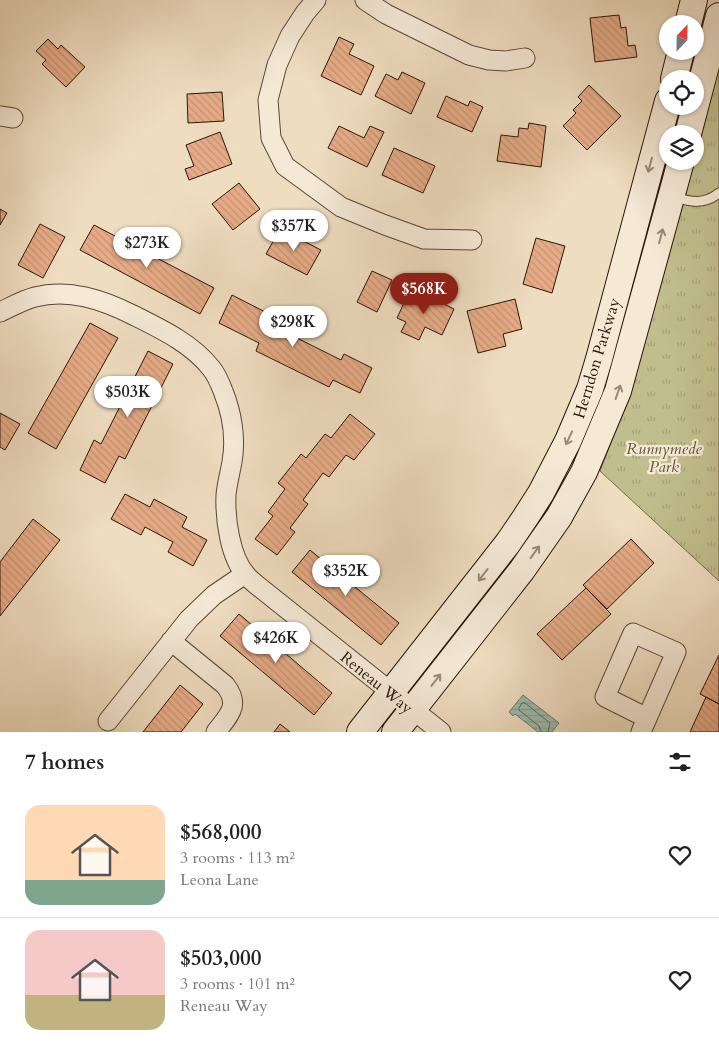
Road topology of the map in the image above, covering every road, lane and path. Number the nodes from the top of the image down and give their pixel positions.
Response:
1 (316, 0) edge
2 (365, 0) edge
3 (694, 0) edge
4 (690, 15) edge
5 (719, 16) edge
6 (524, 58) dead end
7 (664, 115) edge
8 (690, 125) edge
9 (678, 170) edge
10 (719, 193) edge
11 (671, 196) junction
12 (472, 240) dead end
13 (0, 312) edge
14 (245, 574) junction
15 (171, 641) junction
16 (391, 692) junction
17 (412, 710) junction
18 (108, 721) dead end
19 (644, 725) edge
20 (216, 732) edge
21 (360, 732) edge
22 (395, 732) edge
23 (441, 732) edge

1 - 12 street
2 - 6 street
3 - 4 main road
5 - 8 main road
7 -> 16 main road, Herndon Parkway
9 - 11 main road, Herndon Parkway
10 - 11 lane
17 -> 11 main road, Herndon Parkway
13 - 14 street, Reneau Way
14 - 15 street
14 - 16 street, Reneau Way
15 - 18 street
15 - 20 street
16 - 17 street, Reneau Way
16 - 21 main road, Herndon Parkway
17 - 22 main road, Herndon Parkway
17 - 23 street, Reneau Way
19 - 19 street

